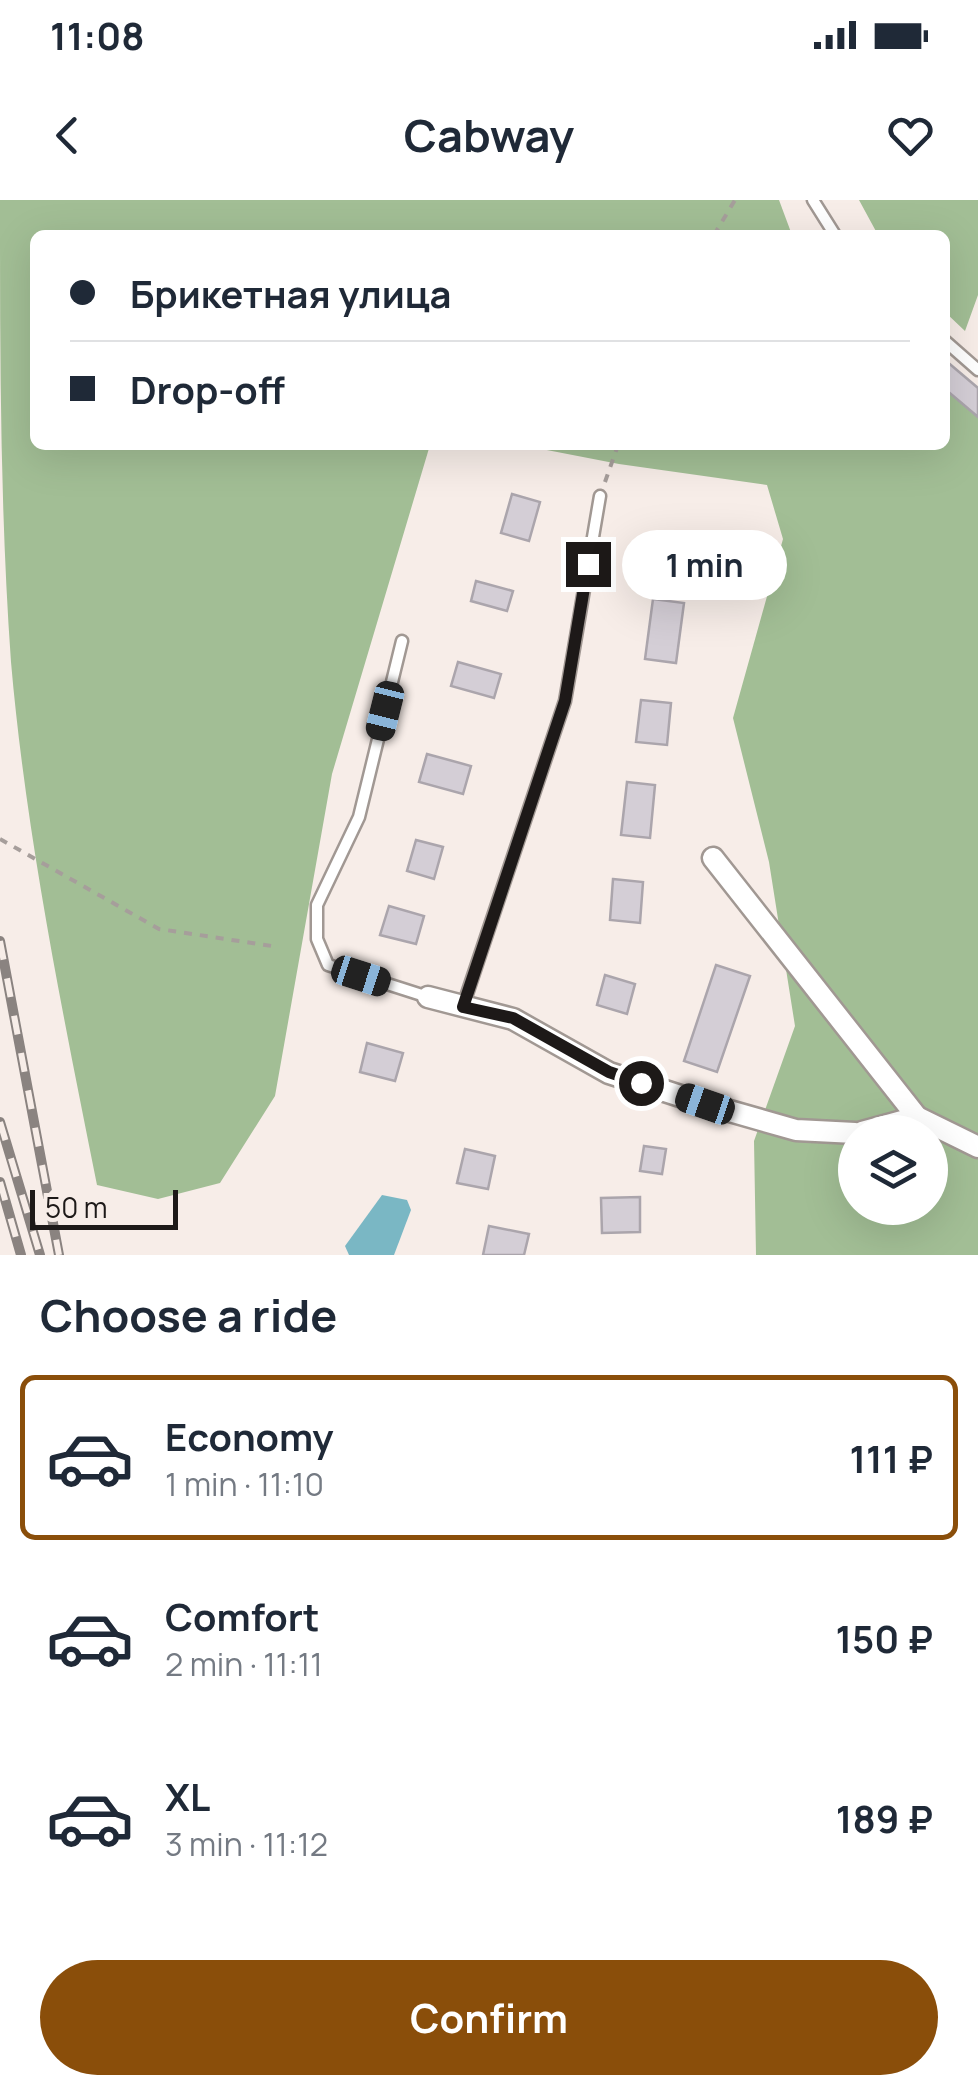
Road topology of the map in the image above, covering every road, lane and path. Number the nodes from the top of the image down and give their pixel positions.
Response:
1 (735, 200) edge
2 (813, 200) edge
3 (717, 230) edge
4 (833, 230) edge
5 (950, 345) edge
6 (978, 370) edge
7 (616, 450) edge
8 (600, 496) joint
9 (402, 641) dead end
10 (0, 839) edge
11 (713, 858) dead end
12 (272, 946) dead end
13 (428, 997) joint
14 (463, 1007) junction
15 (915, 1115) edge
16 (838, 1132) edge
17 (948, 1132) edge
18 (978, 1147) edge

1 - 3 path
2 - 4 lane
5 - 6 lane
7 - 8 path
8 - 14 lane
9 - 13 lane
10 - 12 path
11 - 15 street
13 - 14 street
14 - 16 street
17 - 18 street

